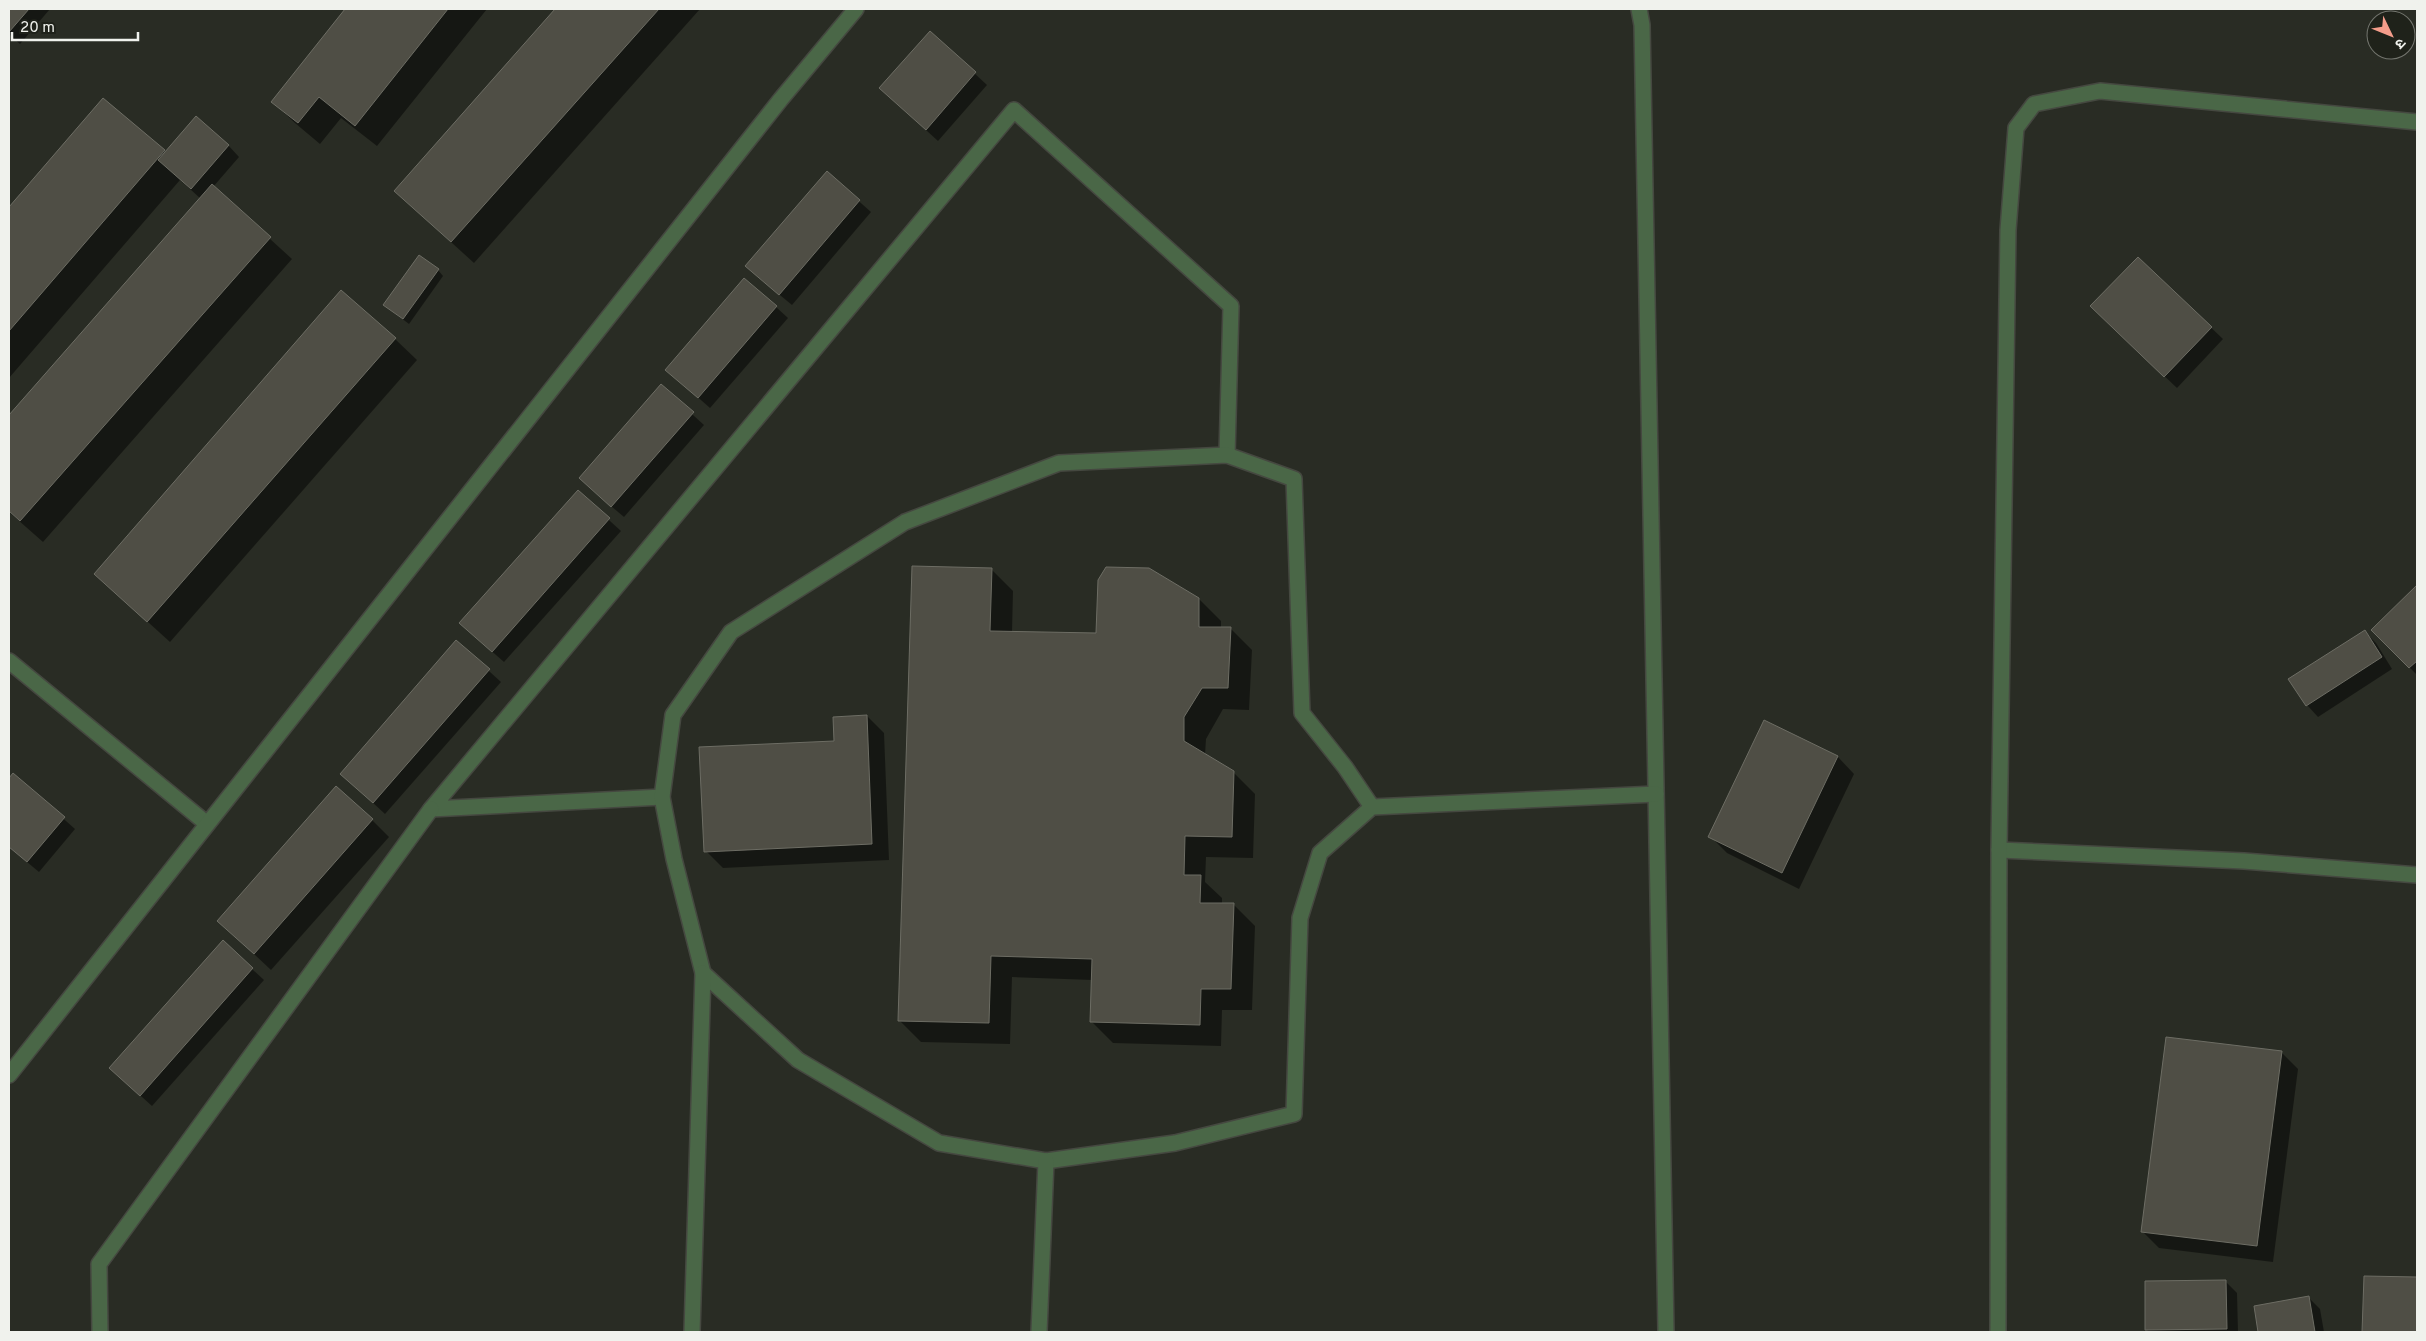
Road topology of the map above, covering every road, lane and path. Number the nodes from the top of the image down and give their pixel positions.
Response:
1 (856, 9) edge
2 (1639, 9) edge
3 (2417, 122) edge
4 (1227, 455) junction
5 (9, 661) edge
6 (1656, 794) junction
7 (662, 797) junction
8 (1372, 807) junction
9 (431, 809) junction
10 (206, 823) junction
11 (2000, 850) junction
12 (2417, 875) edge
13 (703, 973) junction
14 (9, 1075) edge
15 (1046, 1161) junction
16 (100, 1332) edge
17 (692, 1332) edge
18 (1039, 1332) edge
19 (1666, 1332) edge
20 (1998, 1332) edge

1 - 10 street
2 - 6 street
3 - 11 street
4 - 7 street
4 - 8 street
4 - 9 street
5 - 10 street
6 - 8 street
6 - 19 street
7 - 9 street
7 - 13 street
8 - 15 street
9 - 16 street
10 - 14 street
11 - 12 street
11 - 20 street
13 - 15 street
13 - 17 street
15 - 18 street

